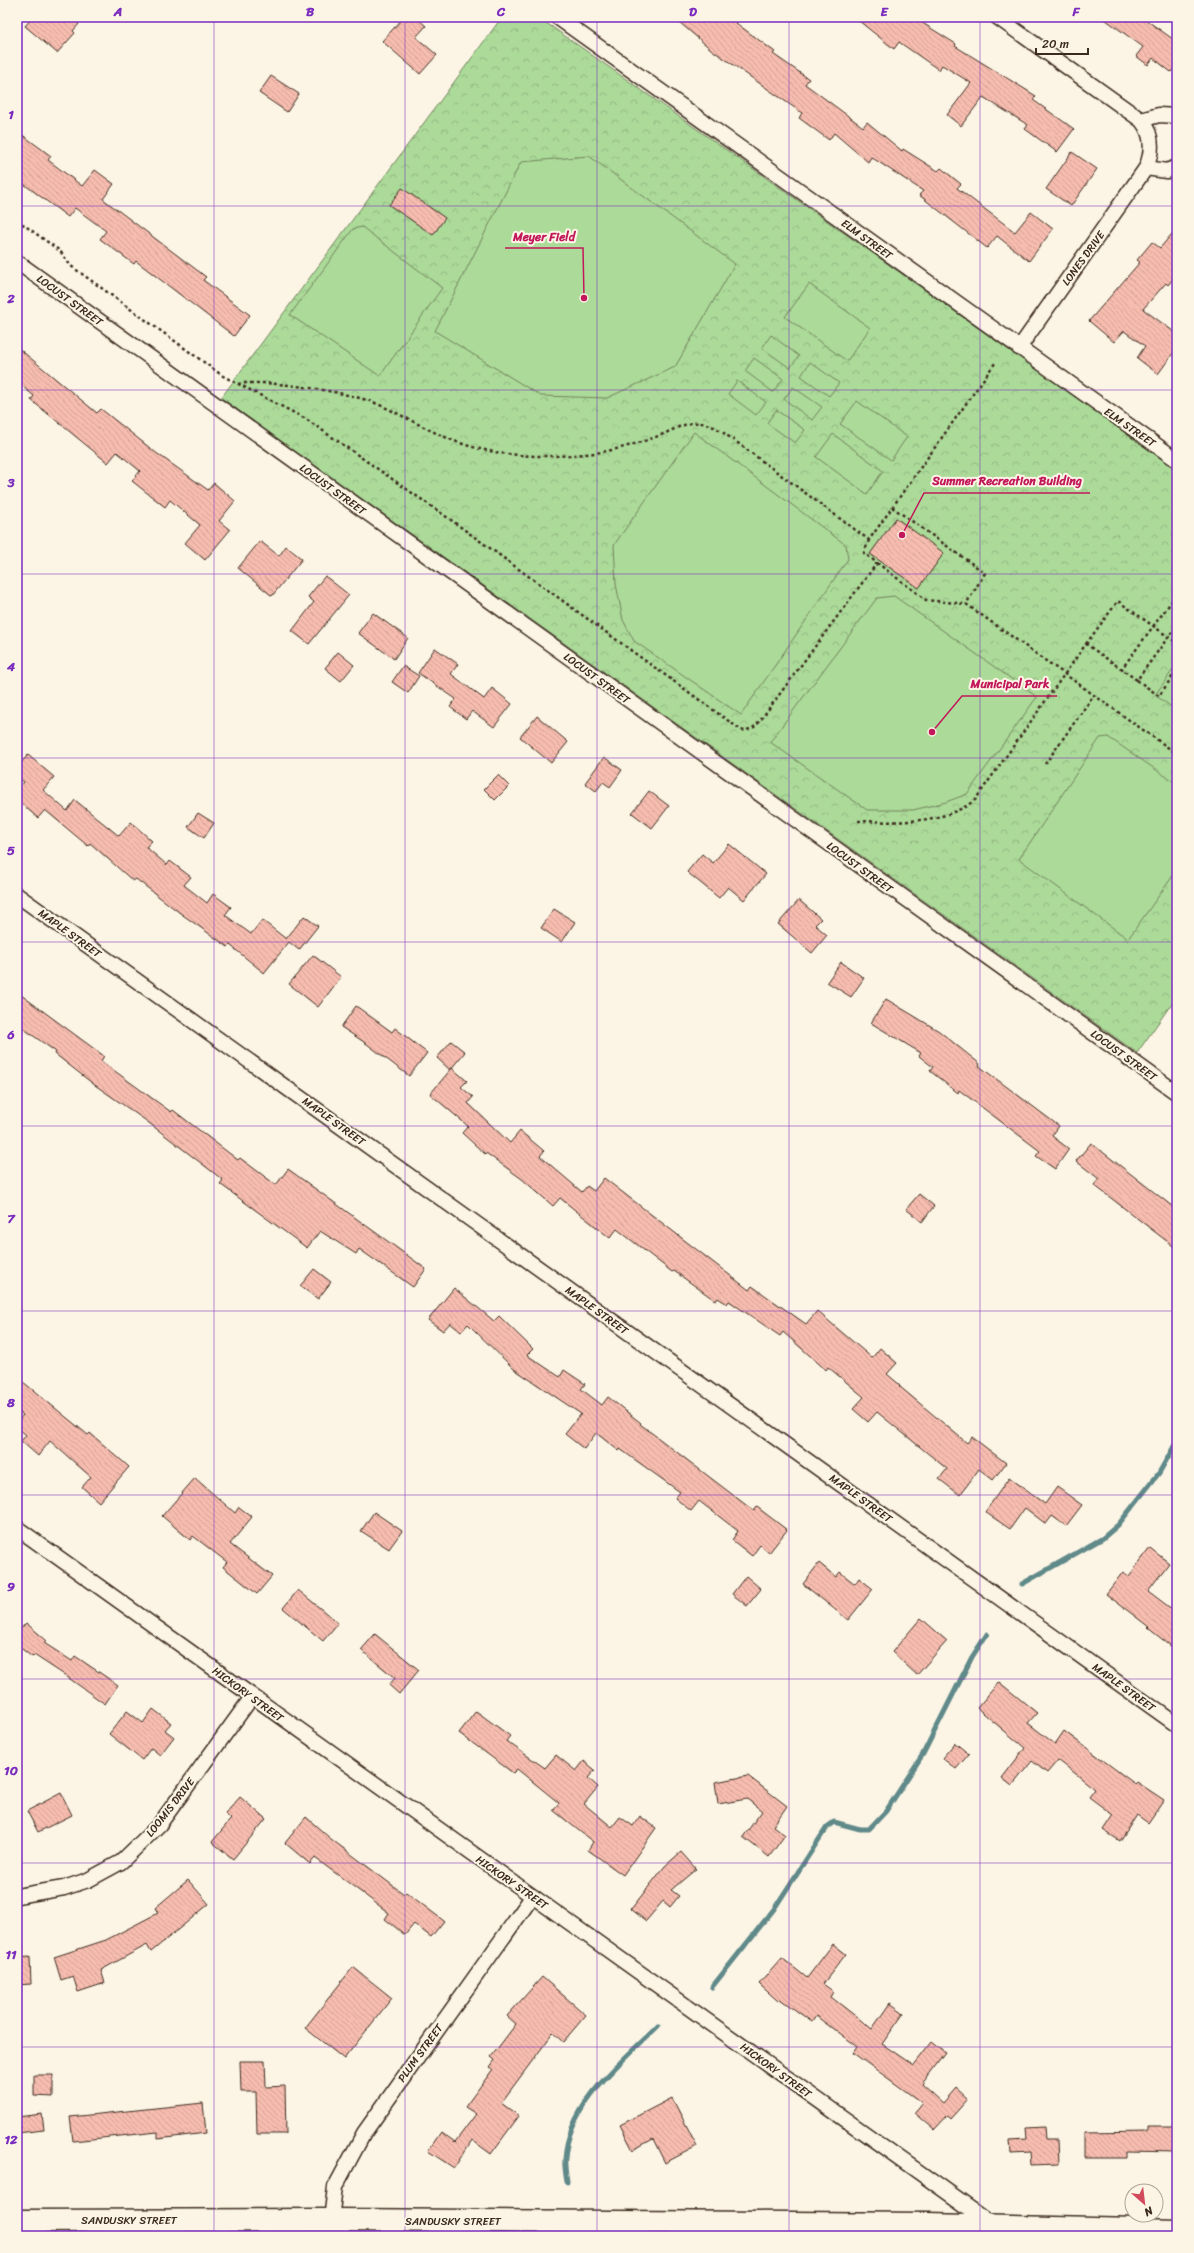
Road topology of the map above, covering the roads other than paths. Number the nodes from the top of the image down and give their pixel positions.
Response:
1 (557, 17) edge
2 (997, 17) edge
3 (1177, 116) edge
4 (1140, 120) junction
5 (1177, 167) edge
6 (1146, 168) junction
7 (17, 262) edge
8 (1019, 348) junction
9 (1177, 460) edge
10 (17, 895) edge
11 (1177, 1093) edge
12 (17, 1528) edge
13 (252, 1697) junction
14 (1177, 1725) edge
15 (17, 1896) edge
16 (532, 1897) junction
17 (330, 2220) junction
18 (17, 2221) edge
19 (680, 2229) edge
20 (1000, 2230) edge
21 (1177, 2230) edge

1 - 8 street, ELM STREET
2 - 4 street, LONES DRIVE
3 - 4 street
4 - 6 street, LONES DRIVE
5 - 6 street
6 - 8 street, LONES DRIVE
7 - 11 street, LOCUST STREET
8 - 9 street, ELM STREET
10 - 14 street, MAPLE STREET
12 - 13 street, HICKORY STREET
13 - 15 street, LOOMIS DRIVE
13 - 16 street, HICKORY STREET
16 - 17 street, PLUM STREET
16 - 20 street, HICKORY STREET
17 - 18 main road, SANDUSKY STREET
17 - 19 main road, SANDUSKY STREET
19 - 20 main road, SANDUSKY STREET
20 - 21 main road, SANDUSKY STREET

